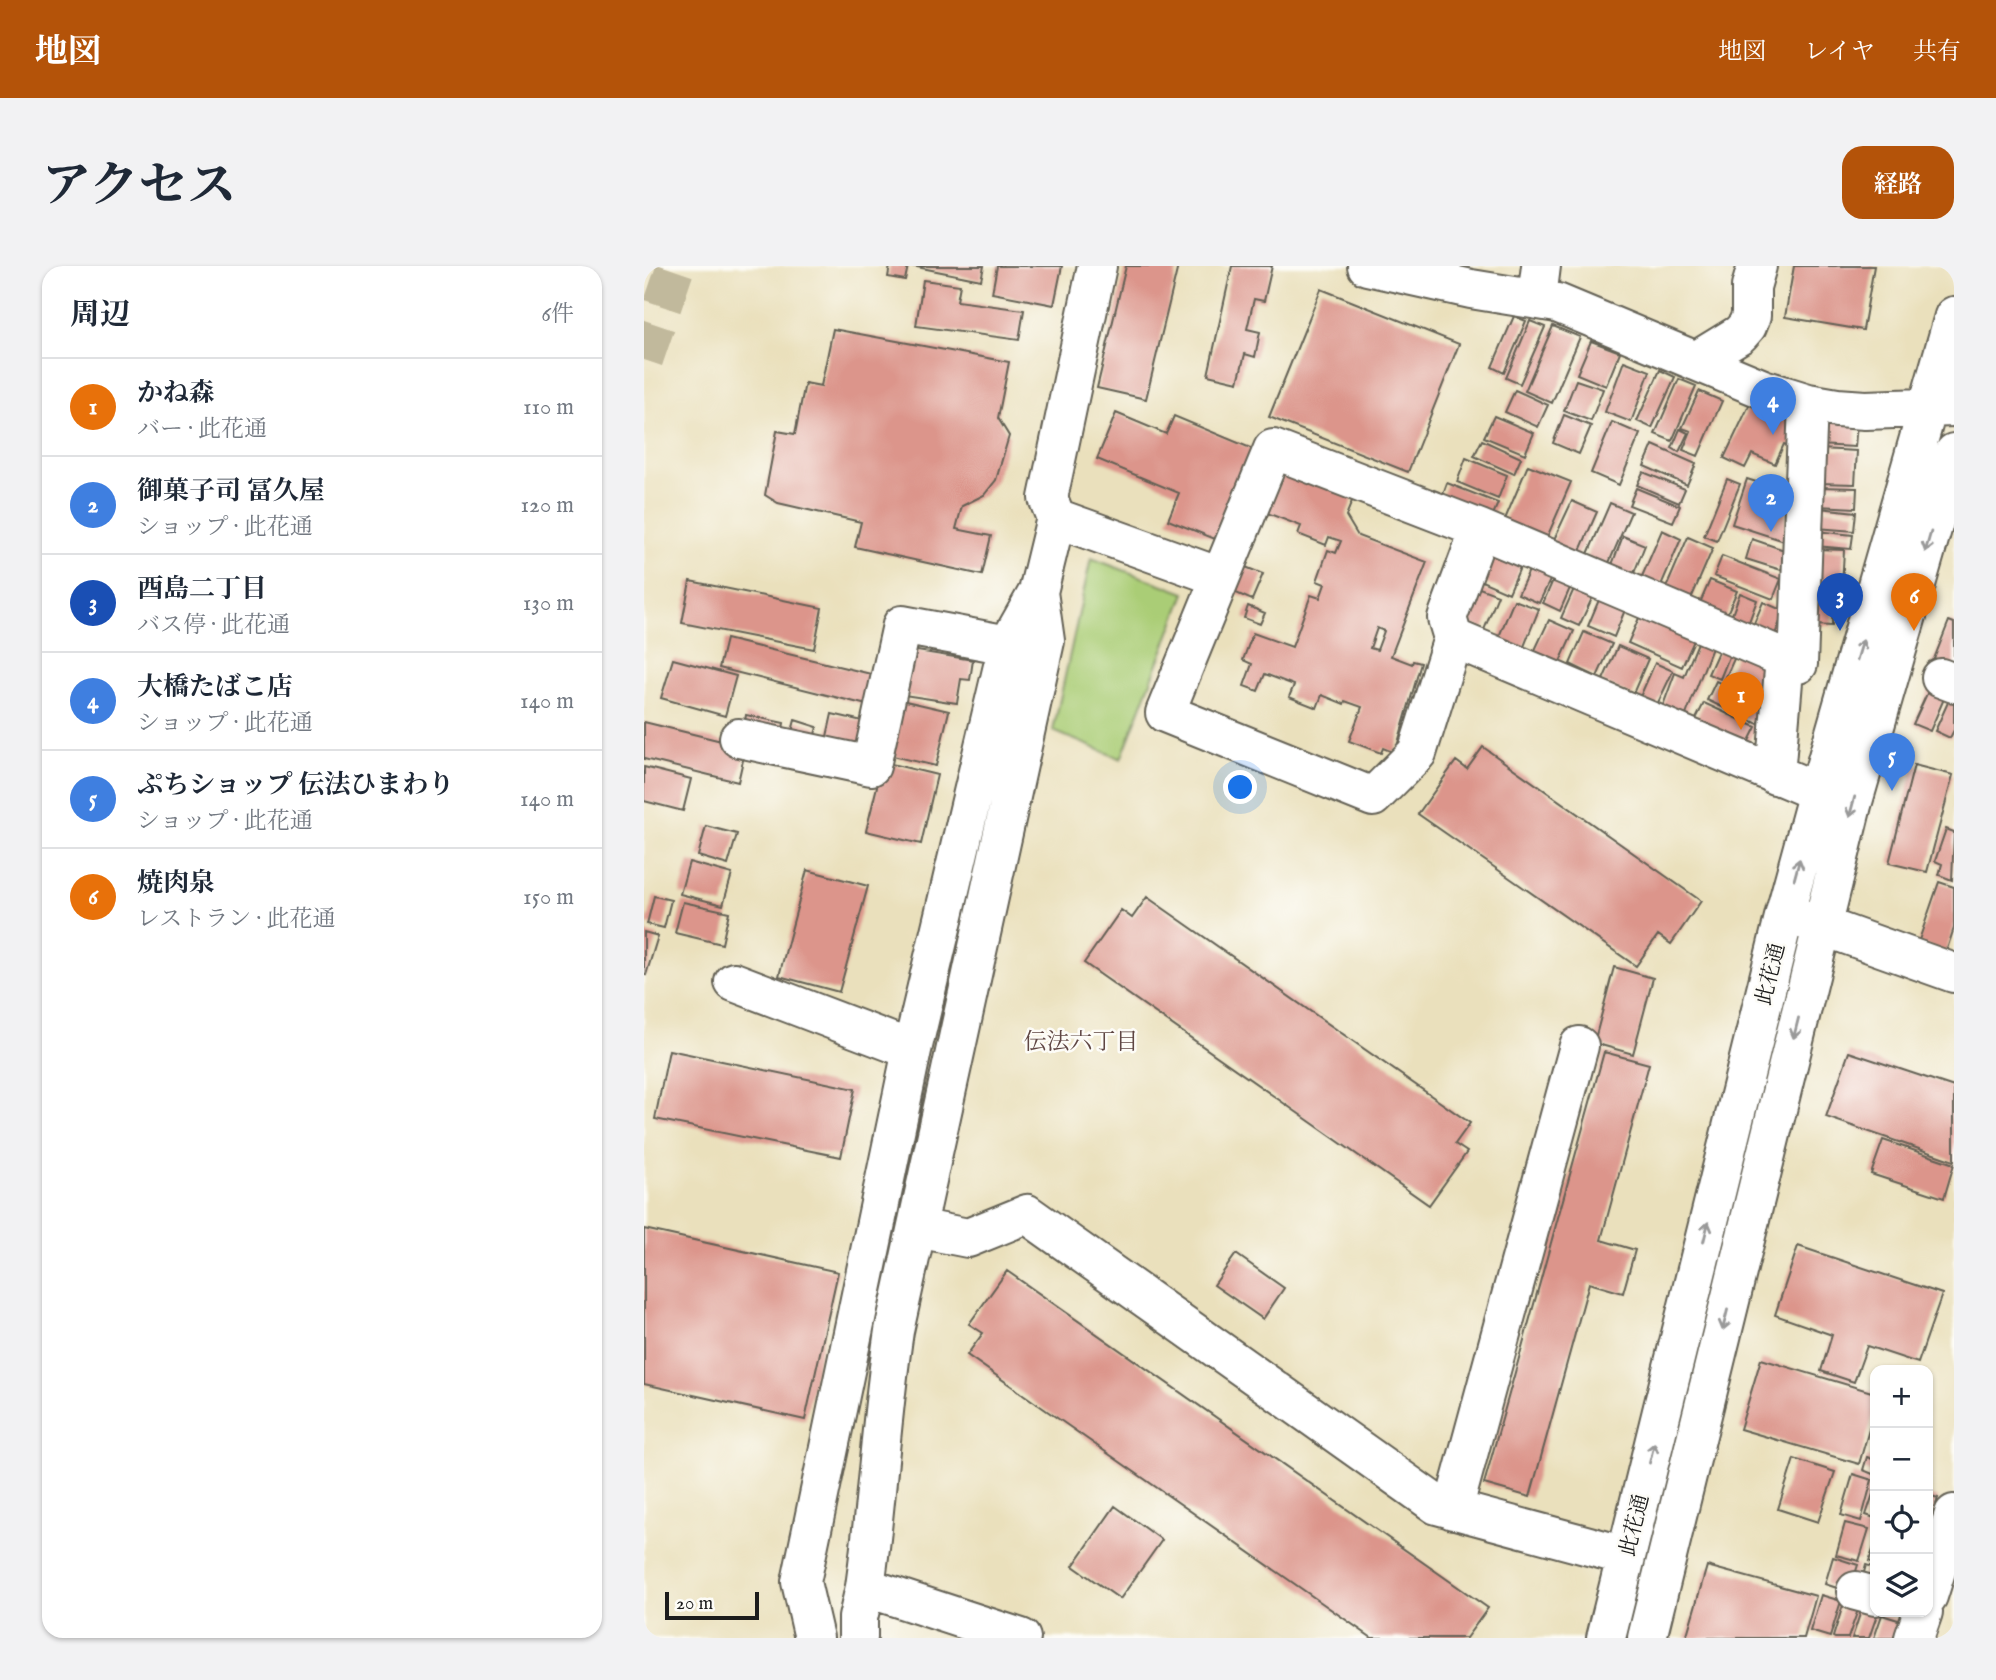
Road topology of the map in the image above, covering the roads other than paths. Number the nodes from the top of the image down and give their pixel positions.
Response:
1 (1097, 266) edge
2 (1367, 266) edge
3 (1757, 266) edge
4 (1472, 277) edge
5 (1539, 282) edge
6 (1954, 316) edge
7 (1696, 361) junction
8 (1808, 403) junction
9 (1941, 407) edge
10 (1954, 453) edge
11 (1056, 518) junction
12 (1480, 529) junction
13 (1220, 577) junction
14 (1038, 592) junction
15 (1453, 638) junction
16 (1008, 645) junction
17 (1785, 658) junction
18 (739, 738) dead end
19 (1775, 775) junction
20 (1818, 792) junction
21 (1786, 913) junction
22 (1823, 925) junction
23 (1954, 973) edge
24 (734, 982) dead end
25 (1578, 1046) dead end
26 (912, 1050) junction
27 (917, 1228) junction
28 (1454, 1510) junction
29 (1942, 1534) edge
30 (1626, 1556) junction
31 (1933, 1574) edge
32 (802, 1582) junction
33 (865, 1587) junction
34 (1921, 1617) edge
35 (788, 1638) edge
36 (814, 1638) edge
37 (858, 1638) edge
38 (1021, 1638) edge
39 (1606, 1638) edge
40 (1647, 1638) edge
41 (1914, 1638) edge

1 - 11 street
2 - 4 street
3 - 7 street
4 - 5 street
5 - 7 street
6 - 9 street, 此花通
7 - 8 street
8 - 9 street
8 - 17 street
20 -> 9 street, 此花通
10 -> 22 street, 此花通
11 - 13 street
11 - 14 street
12 - 13 street
12 - 15 street
12 - 17 street
13 - 15 street
14 - 16 street
14 - 27 street
15 - 19 street
16 - 18 street
16 - 26 street
17 - 19 street
19 - 20 street
21 -> 20 street, 此花通
21 - 22 street
30 -> 21 street, 此花通
22 - 23 street
22 -> 40 street, 此花通
24 - 26 street
25 - 28 street
26 - 32 street
27 - 28 street
27 - 33 street
28 - 30 street
29 - 31 street
30 - 39 street, 此花通
32 - 35 street
32 - 36 street
33 - 37 street
33 - 38 street
34 - 41 street

